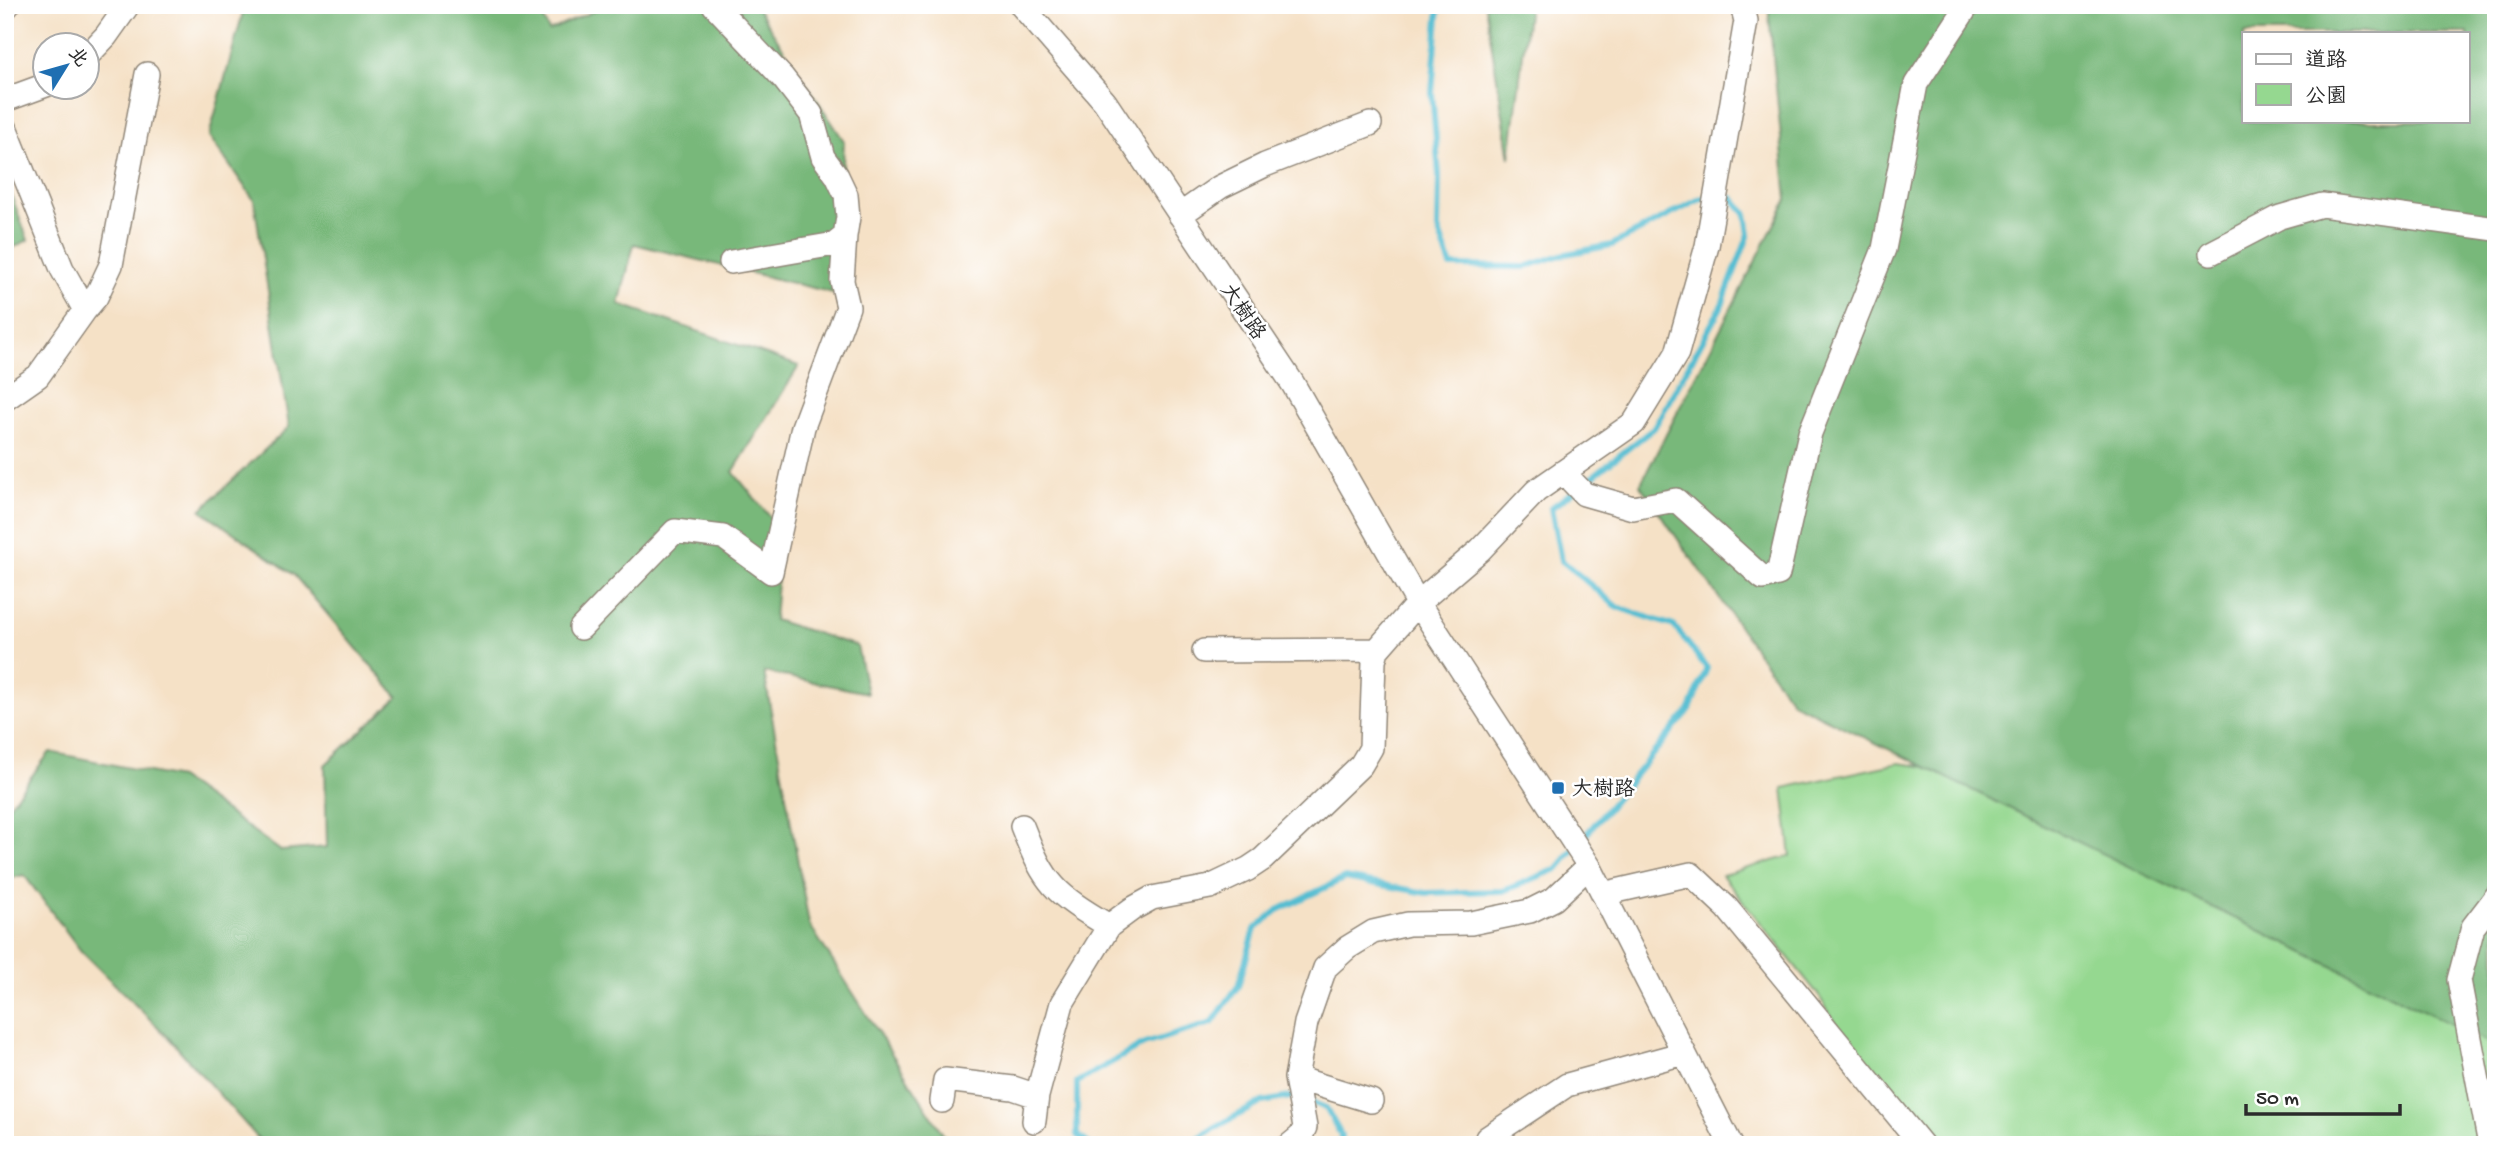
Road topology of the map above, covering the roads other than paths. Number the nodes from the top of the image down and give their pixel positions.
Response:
1 (128, 5) edge
2 (714, 5) edge
3 (1021, 5) edge
4 (1742, 5) edge
5 (1968, 5) edge
6 (102, 41) edge
7 (147, 74) dead end
8 (32, 90) edge
9 (5, 100) edge
10 (1370, 124) dead end
11 (5, 127) edge
12 (1180, 215) junction
13 (2496, 229) edge
14 (845, 236) junction
15 (2211, 253) dead end
16 (731, 262) dead end
17 (85, 310) junction
18 (5, 398) edge
19 (1563, 472) junction
20 (1418, 603) junction
21 (581, 628) dead end
22 (1377, 650) junction
23 (1205, 651) dead end
24 (1022, 826) dead end
25 (1590, 866) junction
26 (1603, 894) junction
27 (2496, 897) edge
28 (1109, 926) junction
29 (1684, 1053) junction
30 (1296, 1078) junction
31 (1037, 1096) junction
32 (942, 1101) dead end
33 (1371, 1101) dead end
34 (1034, 1121) dead end
35 (1487, 1138) dead end
36 (1290, 1145) edge
37 (1731, 1145) edge
38 (1922, 1145) edge
39 (2490, 1145) edge

1 - 6 street
2 - 14 street
3 - 12 street, 大樹路
4 - 19 street
5 - 19 street
7 - 17 street
8 - 9 street
10 - 12 street
11 - 17 street
12 - 20 street, 大樹路
13 - 15 street
14 - 16 street
14 - 21 street
17 - 18 street
19 - 20 street
20 - 22 street
20 - 25 street, 大樹路
22 - 23 street
22 - 28 street
24 - 28 street
25 - 26 street, 大樹路
25 - 30 street
26 - 29 street, 大樹路
26 - 38 street
27 - 39 street
28 - 31 street
29 - 35 street
29 - 37 street, 大樹路
30 - 33 street
30 - 36 street
31 - 32 street
31 - 34 street

